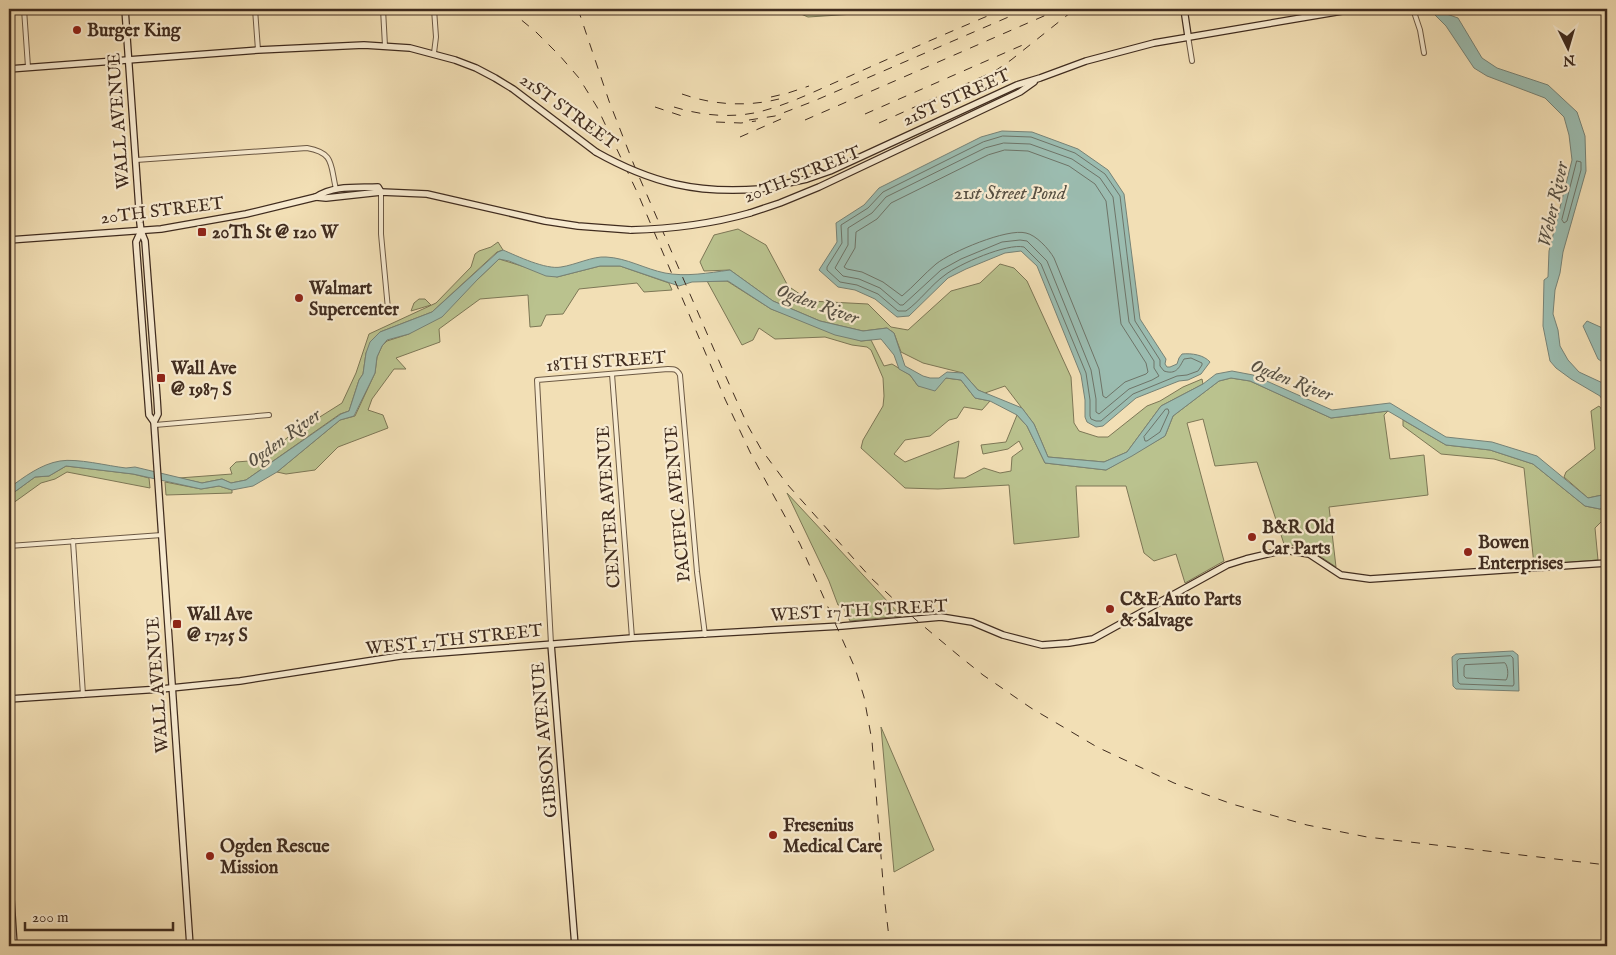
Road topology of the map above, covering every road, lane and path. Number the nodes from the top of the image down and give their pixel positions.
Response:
1 (24, 9) edge
2 (125, 9) edge
3 (255, 9) edge
4 (383, 9) edge
5 (434, 9) edge
6 (1184, 9) edge
7 (1354, 9) edge
8 (1413, 9) edge
9 (1188, 36) junction
10 (385, 46) junction
11 (258, 50) junction
12 (434, 53) junction
13 (1424, 54) dead end
14 (128, 60) junction
15 (1192, 61) dead end
16 (28, 67) junction
17 (9, 69) edge
18 (1040, 78) junction
19 (136, 160) junction
20 (336, 189) junction
21 (381, 192) junction
22 (316, 197) junction
23 (140, 231) junction
24 (9, 240) edge
25 (388, 309) dead end
26 (678, 371) joint
27 (612, 374) junction
28 (537, 380) joint
29 (269, 416) dead end
30 (154, 423) junction
31 (162, 535) junction
32 (73, 541) junction
33 (9, 546) edge
34 (1607, 563) edge
35 (705, 634) junction
36 (632, 638) junction
37 (551, 644) junction
38 (172, 687) junction
39 (83, 695) junction
40 (9, 698) edge
41 (9, 869) edge
42 (14, 946) edge
43 (190, 946) edge
44 (575, 946) edge

1 - 16 street
2 - 14 main road, WALL AVENUE
3 - 11 street
4 - 10 street
5 - 12 street
6 - 9 main road
7 - 9 main road, 21ST STREET
8 - 13 street
9 - 15 street
9 - 18 main road, 21ST STREET
10 - 11 main road, 21ST STREET
10 - 12 main road, 21ST STREET
11 - 14 main road, 21ST STREET
12 - 18 main road, 21ST STREET, bridge
14 - 16 main road, 21ST STREET
14 - 19 main road, WALL AVENUE
16 - 17 main road, 21ST STREET
18 - 21 main road, 20TH STREET, bridge
19 - 20 street
19 - 23 main road, WALL AVENUE
20 - 21 main road, 20TH STREET
20 - 22 main road, 20TH STREET
21 - 22 main road, 20TH STREET
21 - 25 street
22 - 23 main road, 20TH STREET
23 - 24 main road, 20TH STREET
23 - 30 main road, WALL AVENUE
26 - 27 street, 18TH STREET
26 - 35 street, PACIFIC AVENUE
27 - 28 street, 18TH STREET
27 - 36 street, CENTER AVENUE
28 - 37 street, GIBSON AVENUE
29 - 30 street
30 - 31 main road, WALL AVENUE
31 - 32 street
31 - 38 main road, WALL AVENUE
32 - 33 street
32 - 39 street
34 - 35 main road, WEST 17TH STREET
35 - 36 main road, WEST 17TH STREET
36 - 37 main road, WEST 17TH STREET
37 - 38 main road, WEST 17TH STREET
37 - 44 main road, GIBSON AVENUE
38 - 39 main road, WEST 17TH STREET
38 - 43 main road, WALL AVENUE
39 - 40 main road, WEST 17TH STREET
41 - 42 main road

